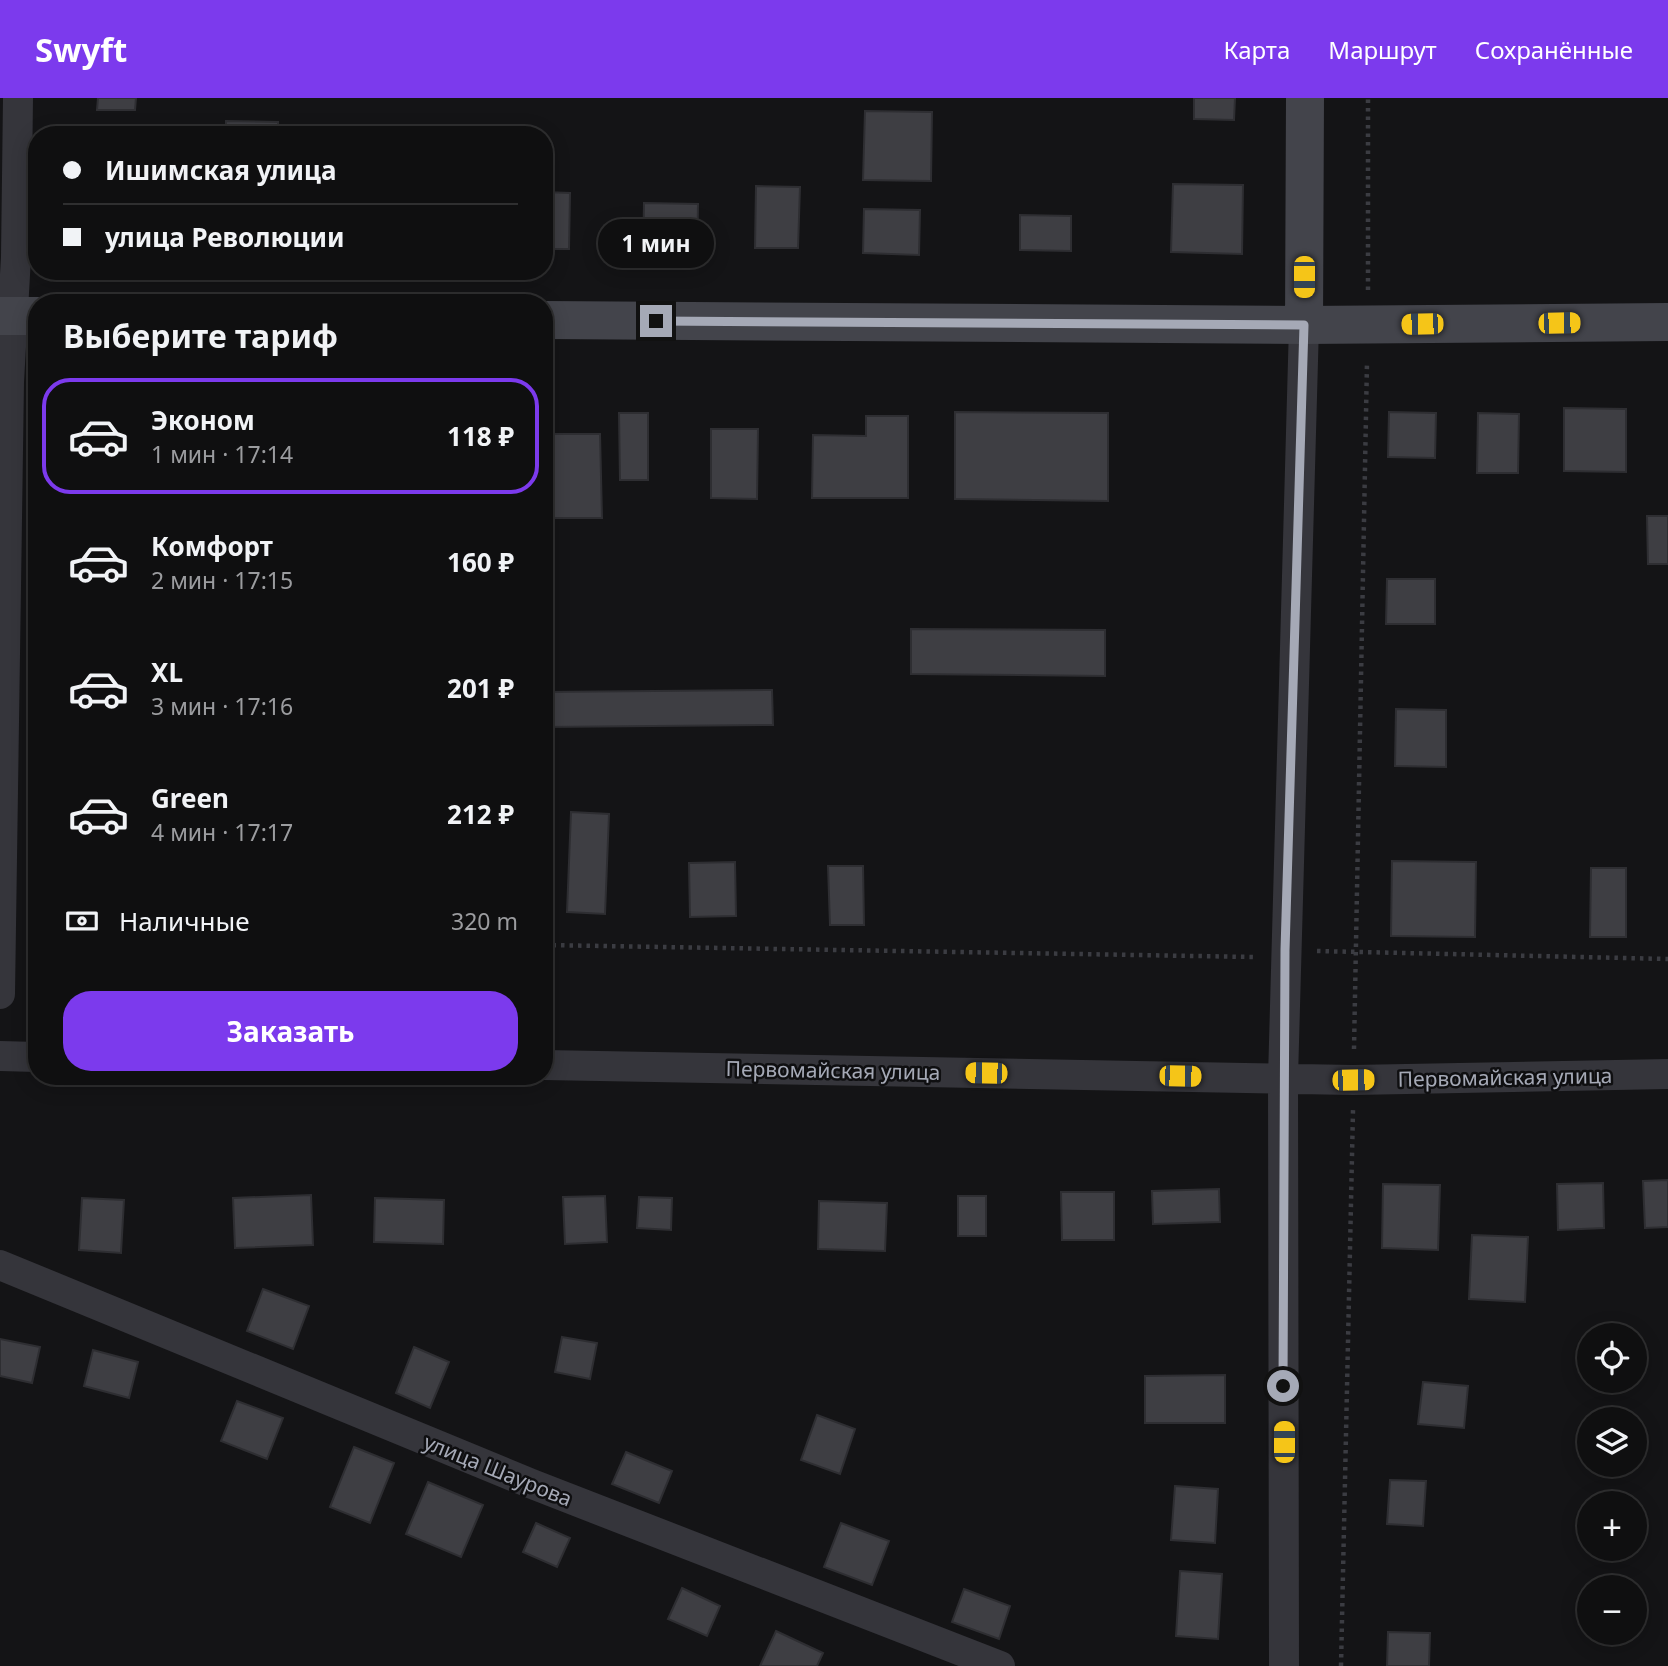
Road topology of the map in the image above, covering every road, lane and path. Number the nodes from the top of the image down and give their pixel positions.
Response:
1 (18, 98) edge
2 (1305, 98) edge
3 (1368, 98) edge
4 (16, 316) edge
5 (553, 320) edge
6 (1668, 321) edge
7 (1367, 324) junction
8 (1304, 325) junction
9 (553, 945) edge
10 (1285, 950) junction
11 (1357, 951) junction
12 (1668, 959) edge
13 (0, 994) edge
14 (0, 1056) edge
15 (28, 1056) edge
16 (553, 1065) edge
17 (1668, 1074) edge
18 (1283, 1078) junction
19 (1353, 1080) junction
20 (0, 1265) edge
21 (1000, 1666) edge
22 (1284, 1666) edge
23 (1341, 1666) edge

1 - 4 street
2 - 8 main road
3 - 7 path
4 - 13 street
5 - 8 main road
6 - 7 main road
7 - 8 main road
7 - 11 path
8 - 10 street
9 - 10 path
10 - 11 path
10 - 18 street
11 - 12 path
11 - 19 path
14 - 15 street
16 - 18 street, Первомайская улица
17 - 19 street, Первомайская улица
18 - 19 street, Первомайская улица
18 - 22 street
19 - 23 path
20 - 21 street, улица Шаурова

